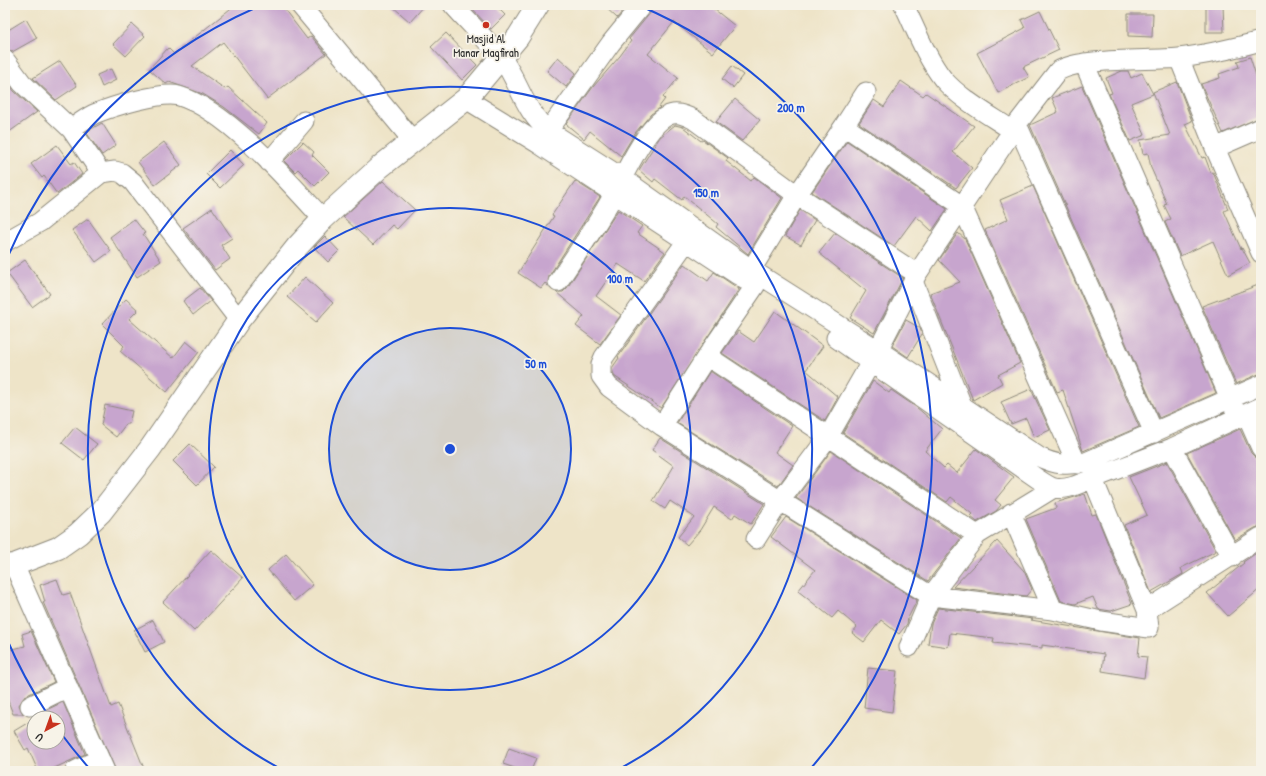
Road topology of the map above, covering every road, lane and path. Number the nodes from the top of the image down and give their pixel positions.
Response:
1 (300, 5) edge
2 (453, 5) edge
3 (538, 5) edge
4 (642, 5) edge
5 (904, 5) edge
6 (1261, 41) edge
7 (501, 58) junction
8 (1179, 58) junction
9 (5, 60) edge
10 (1084, 63) junction
11 (866, 92) dead end
12 (466, 99) junction
13 (304, 121) dead end
14 (844, 126) junction
15 (1015, 127) junction
16 (1261, 128) edge
17 (71, 129) junction
18 (544, 138) junction
19 (413, 141) junction
20 (1215, 148) junction
21 (269, 162) junction
22 (101, 173) junction
23 (618, 185) junction
24 (797, 195) junction
25 (962, 206) junction
26 (323, 219) junction
27 (1255, 222) edge
28 (5, 242) edge
29 (686, 242) junction
30 (1261, 253) edge
31 (915, 277) junction
32 (750, 279) junction
33 (558, 282) dead end
34 (239, 320) junction
35 (707, 356) junction
36 (874, 356) junction
37 (1261, 385) edge
38 (1229, 398) junction
39 (963, 408) junction
40 (1248, 413) edge
41 (662, 426) junction
42 (1154, 433) junction
43 (828, 437) junction
44 (1172, 448) junction
45 (1261, 448) edge
46 (1077, 464) junction
47 (1093, 478) junction
48 (1052, 489) junction
49 (780, 500) junction
50 (1011, 513) junction
51 (977, 535) junction
52 (1261, 537) edge
53 (756, 539) dead end
54 (1232, 557) junction
55 (10, 565) edge
56 (931, 596) junction
57 (1053, 610) junction
58 (1147, 610) junction
59 (909, 647) dead end
60 (68, 687) junction
61 (30, 706) dead end
62 (102, 765) edge
63 (75, 771) edge

1 - 19 street
2 - 7 street
3 - 7 street
4 - 18 street
5 - 15 street
6 - 8 street
7 - 12 street
7 - 18 street
8 - 10 street
8 - 20 street
9 - 17 street
10 - 15 street
10 - 38 street
11 - 14 street
12 - 18 street
12 - 19 street
13 - 21 street
14 - 24 street
14 - 25 street
15 - 25 street
15 - 42 street
16 - 20 street
17 - 21 street
17 - 22 street
18 - 23 street
19 - 26 street
20 - 27 street
21 - 26 street
22 - 28 street
22 - 34 street
23 - 24 street
23 - 29 street
23 - 32 street
23 - 33 street
24 - 31 street
24 - 32 street
25 - 31 street
25 - 46 street
26 - 34 street
27 - 30 street
29 - 32 street
29 - 41 street
31 - 36 street
31 - 39 street
32 - 35 street
32 - 36 street
34 - 55 street
35 - 41 street
35 - 43 street
36 - 39 street
36 - 43 street
36 - 48 street
37 - 38 street
38 - 40 street
38 - 42 street
39 - 46 street
40 - 44 street
40 - 45 street
41 - 49 street
42 - 46 street
43 - 49 street
43 - 51 street
44 - 47 street
44 - 54 street
47 - 48 street
47 - 58 street
48 - 50 street
49 - 53 street
49 - 56 street
50 - 51 street
50 - 57 street
51 - 56 street
52 - 54 street
54 - 58 street
55 - 60 street
56 - 57 street
56 - 59 street
57 - 58 street
60 - 61 street
60 - 62 street
62 - 63 street

